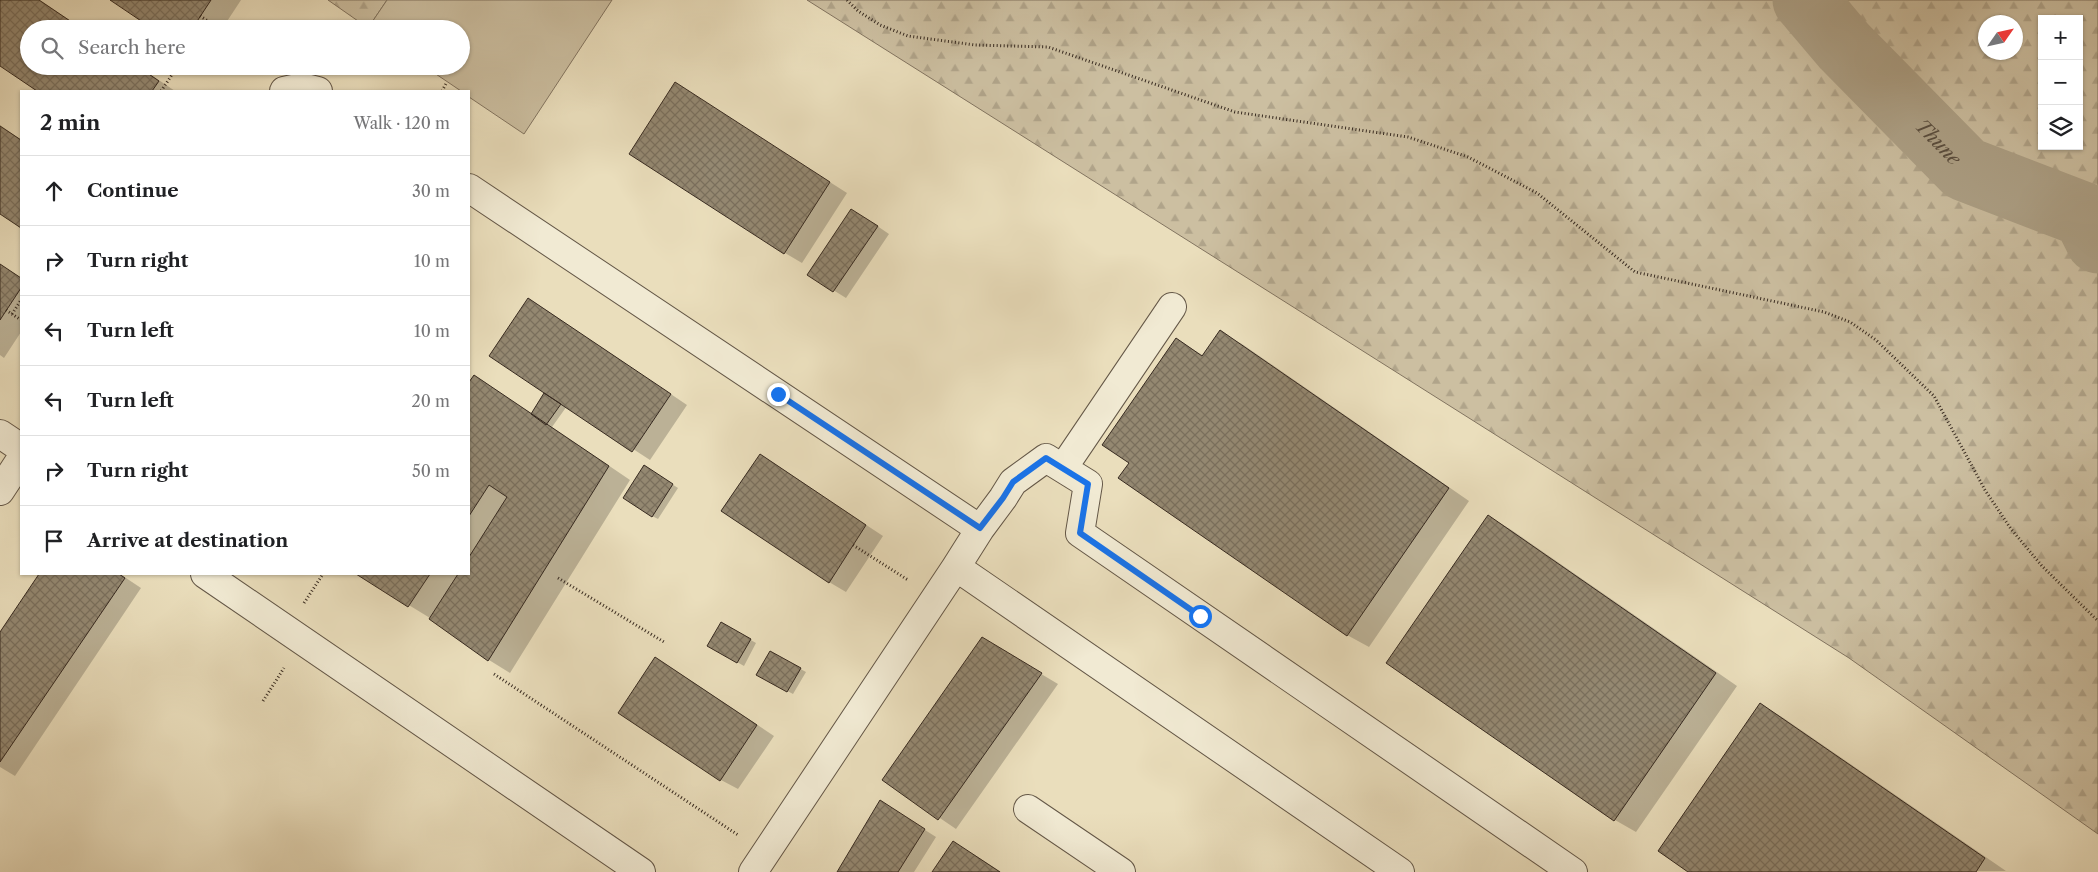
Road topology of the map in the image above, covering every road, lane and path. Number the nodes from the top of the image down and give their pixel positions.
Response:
1 (847, 0) edge
2 (200, 16) dead end
3 (206, 20) edge
4 (172, 75) edge
5 (447, 82) dead end
6 (162, 90) edge
7 (288, 90) edge
8 (314, 90) edge
9 (443, 90) edge
10 (470, 189) edge
11 (20, 302) edge
12 (1172, 307) dead end
13 (6, 310) dead end
14 (12, 314) junction
15 (20, 319) edge
16 (0, 434) edge
17 (20, 447) edge
18 (20, 461) edge
19 (1063, 468) junction
20 (0, 491) edge
21 (980, 528) junction
22 (853, 545) dead end
23 (956, 567) junction
24 (206, 575) edge
25 (558, 578) dead end
26 (936, 598) junction
27 (2098, 621) edge
28 (302, 640) junction
29 (664, 642) dead end
30 (494, 674) dead end
31 (263, 701) dead end
32 (1028, 809) dead end
33 (759, 862) edge
34 (1561, 869) edge
35 (641, 872) edge
36 (1121, 872) edge
37 (1400, 872) edge

1 - 27 path
2 - 3 path
4 - 6 path
5 - 9 path
7 - 8 lane
10 - 21 lane
11 - 14 path
12 - 19 lane
13 - 14 path
14 - 15 path
16 - 17 lane
18 - 20 lane
19 - 21 lane
19 - 34 lane
21 - 23 lane
22 - 26 path
23 - 26 lane
23 - 37 lane
24 - 28 lane
25 - 29 path
26 - 33 lane
28 - 31 path
28 - 35 lane
30 - 33 path
32 - 36 lane

